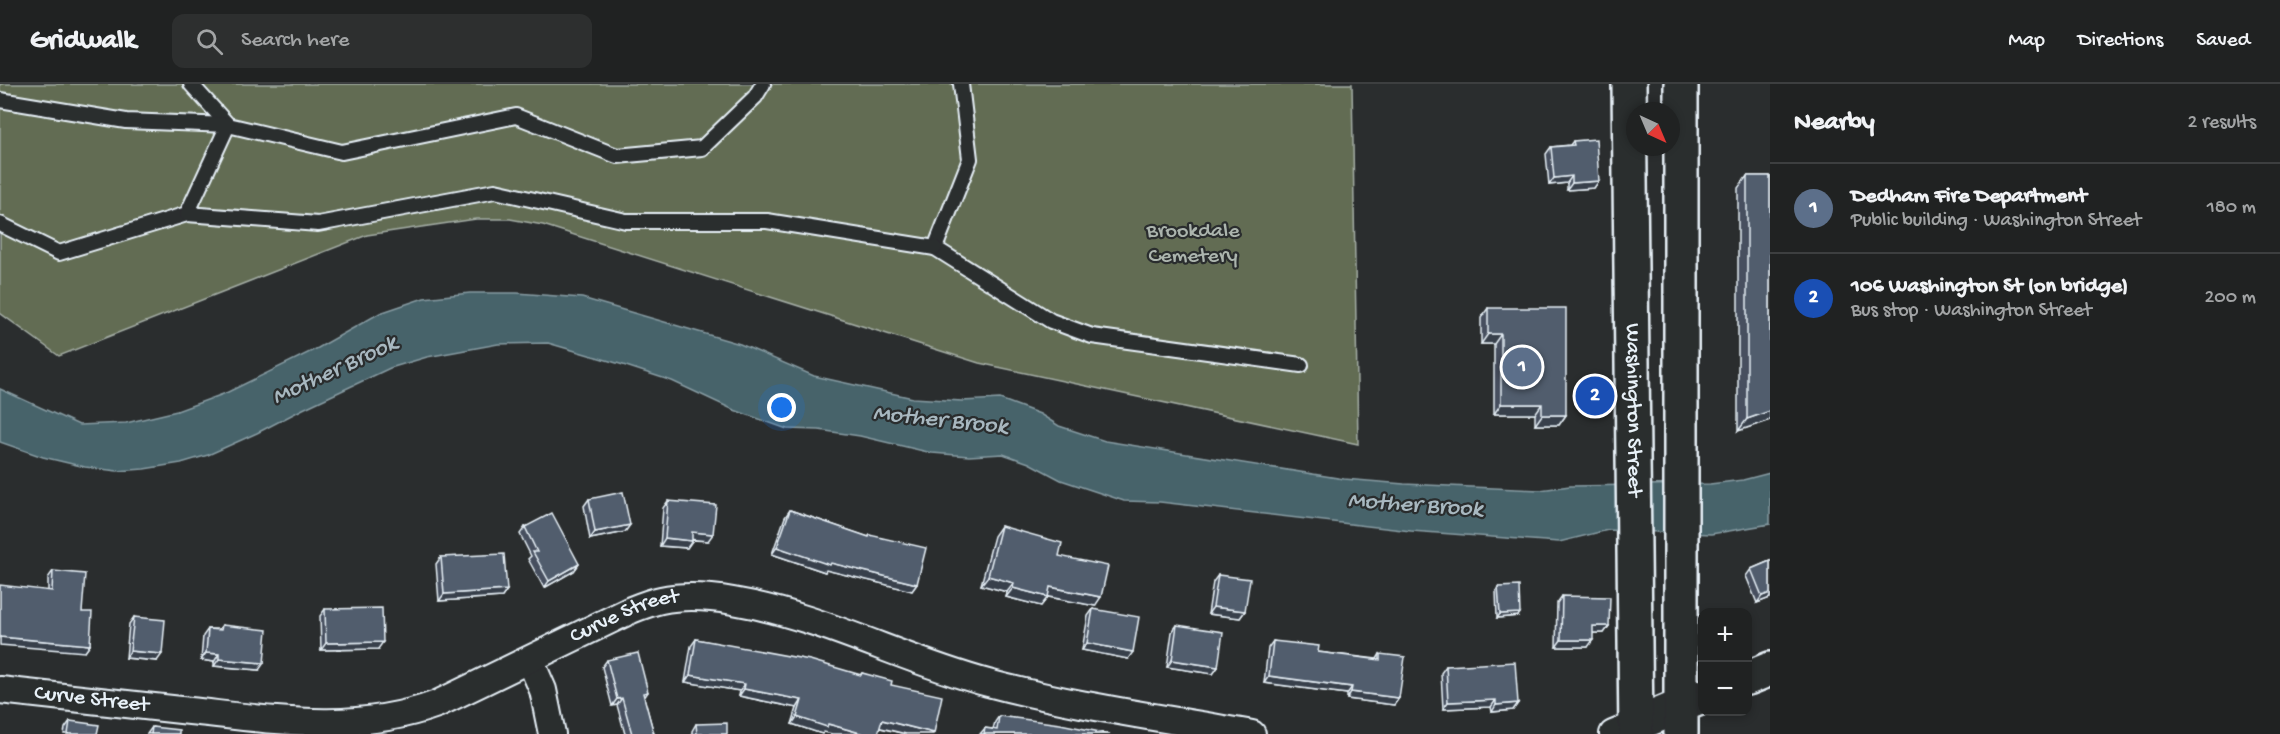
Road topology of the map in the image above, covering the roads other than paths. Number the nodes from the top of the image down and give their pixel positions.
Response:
1 (191, 84) edge
2 (763, 84) edge
3 (961, 84) edge
4 (1629, 84) edge
5 (1681, 84) edge
6 (0, 100) edge
7 (228, 125) junction
8 (186, 214) junction
9 (0, 224) edge
10 (935, 248) junction
11 (1301, 365) dead end
12 (530, 660) junction
13 (1770, 669) edge
14 (1752, 676) edge
15 (0, 690) edge
16 (1688, 712) edge
17 (277, 727) edge
18 (1628, 731) edge
19 (552, 734) edge
20 (1252, 734) edge

1 - 7 lane
2 - 7 lane
3 - 10 lane
4 - 18 main road, Washington Street
5 - 16 main road, Washington Street
6 - 7 lane
7 - 8 lane
8 - 9 lane
8 - 10 lane
10 - 11 lane
12 - 17 street, Curve Street
12 - 19 street
12 - 20 street, Curve Street
13 - 14 main road
15 - 17 street, Curve Street
16 - 18 main road

